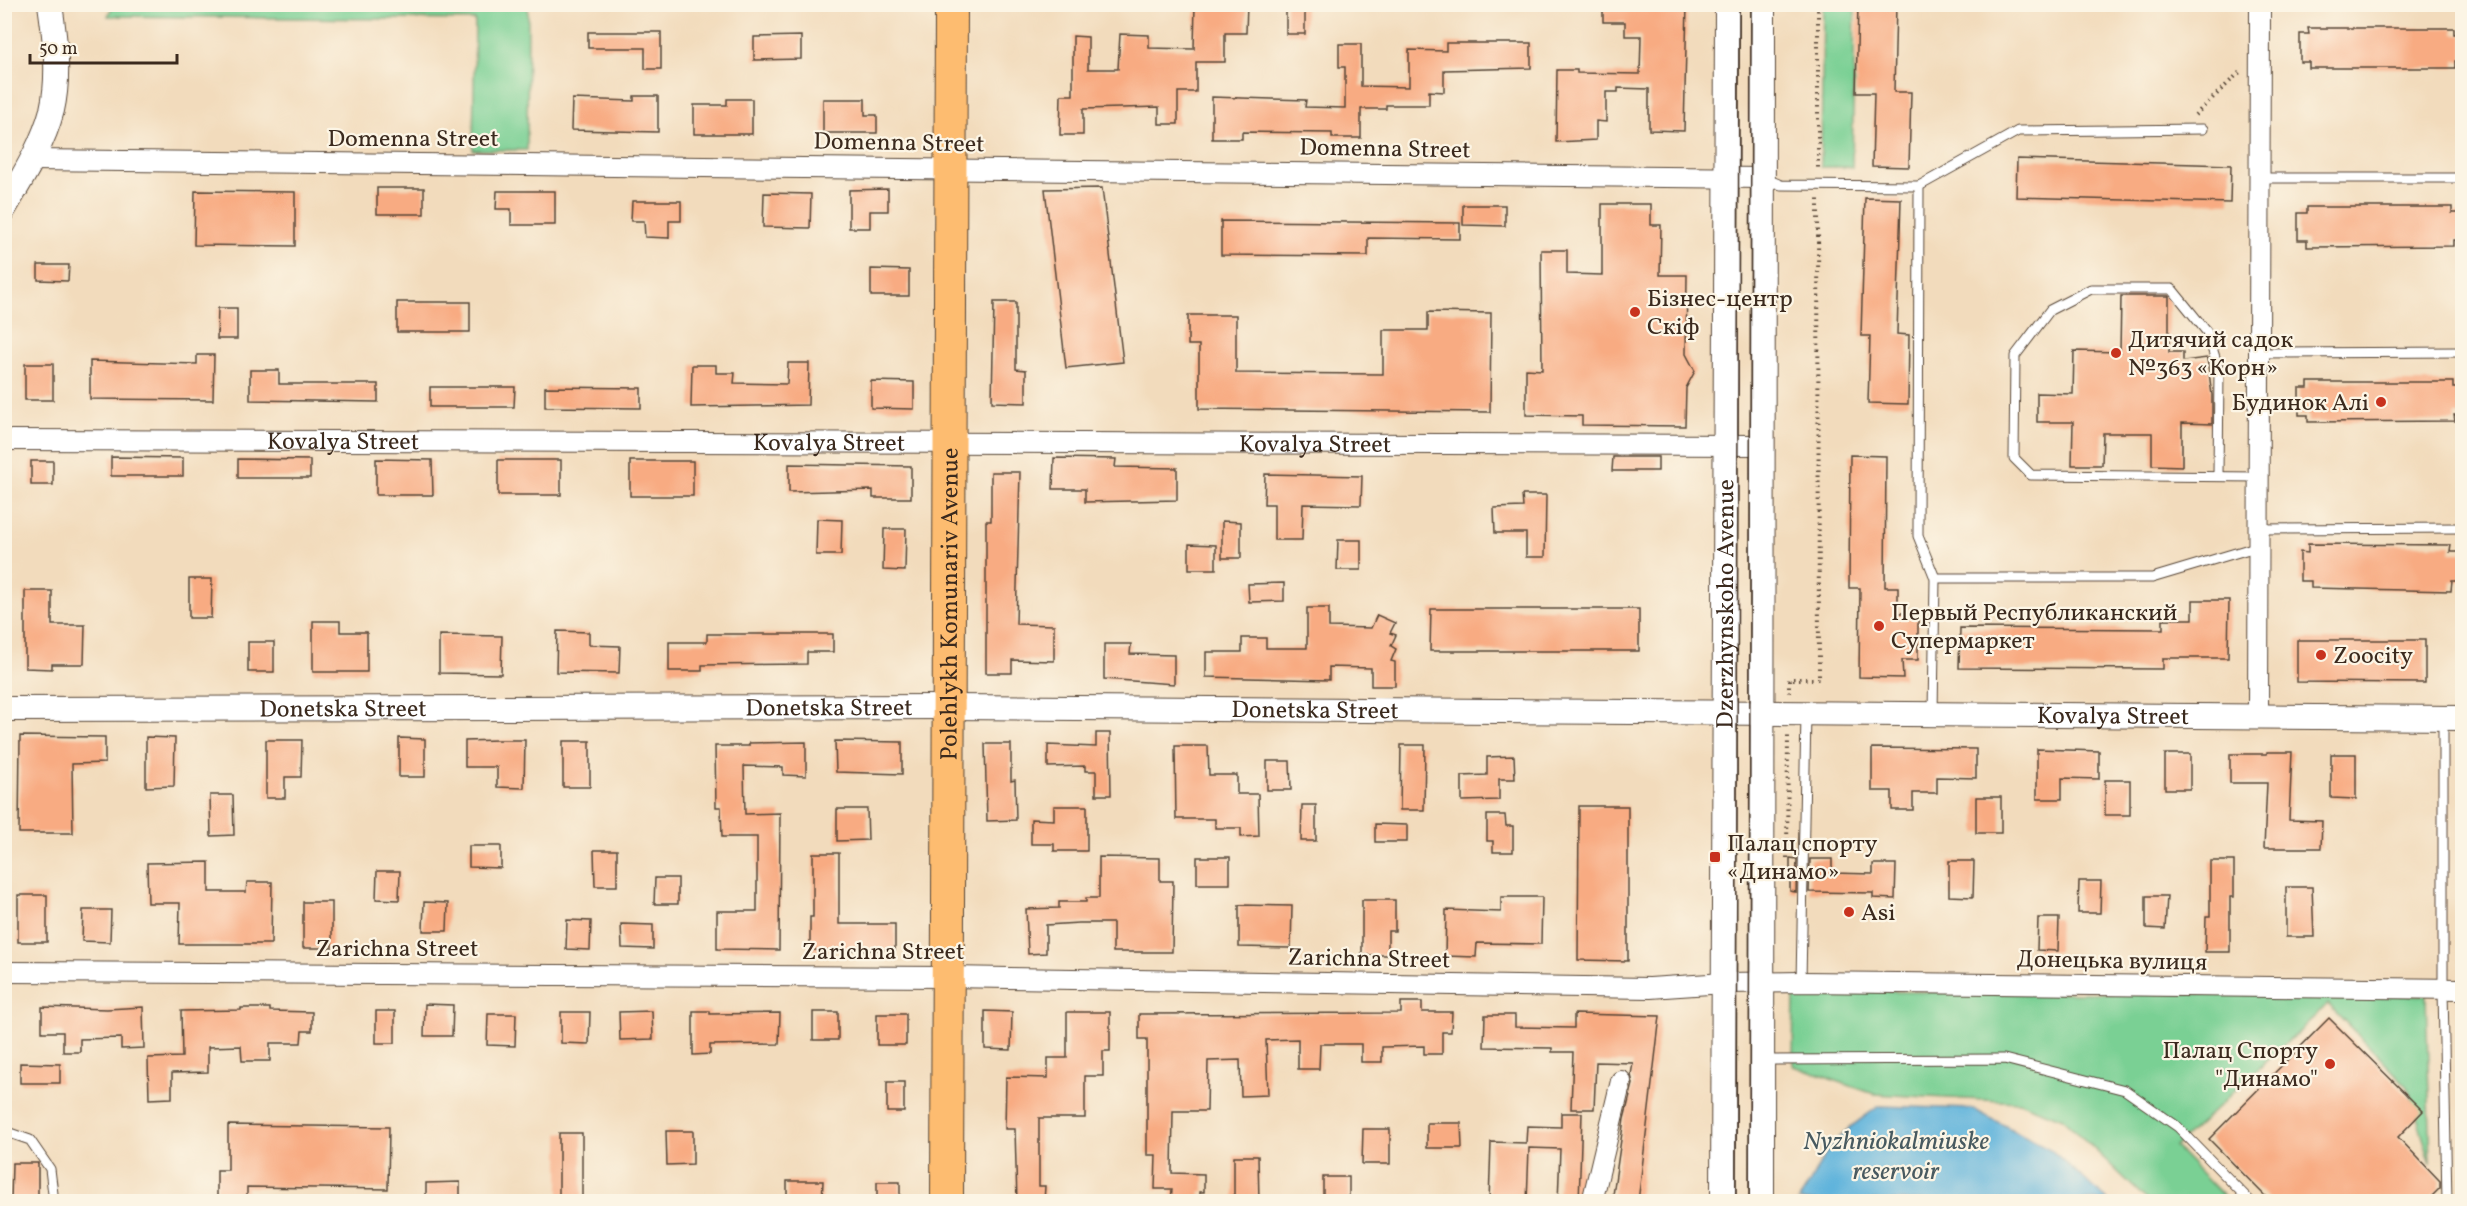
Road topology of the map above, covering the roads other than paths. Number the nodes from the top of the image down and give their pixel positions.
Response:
1 (50, 4) edge
2 (951, 4) edge
3 (1727, 4) edge
4 (1763, 4) edge
5 (2260, 4) edge
6 (2204, 129) dead end
7 (33, 160) junction
8 (949, 168) junction
9 (1727, 178) junction
10 (1764, 178) junction
11 (2259, 178) junction
12 (2463, 178) edge
13 (1919, 186) junction
14 (4, 209) edge
15 (2259, 352) junction
16 (2463, 352) edge
17 (4, 440) edge
18 (948, 443) junction
19 (1726, 445) junction
20 (1762, 445) junction
21 (2218, 477) junction
22 (2259, 477) junction
23 (2463, 528) edge
24 (2259, 537) junction
25 (1935, 578) junction
26 (947, 707) junction
27 (4, 709) edge
28 (1723, 711) junction
29 (1762, 711) junction
30 (1797, 712) junction
31 (1933, 714) junction
32 (2258, 717) junction
33 (2453, 718) edge
34 (4, 972) edge
35 (948, 977) junction
36 (1801, 982) junction
37 (1724, 983) junction
38 (1761, 983) junction
39 (2453, 989) edge
40 (1762, 1060) junction
41 (1621, 1081) dead end
42 (4, 1131) edge
43 (54, 1202) edge
44 (947, 1202) edge
45 (1592, 1202) edge
46 (1723, 1202) edge
47 (1762, 1202) edge
48 (2250, 1202) edge
49 (2447, 1202) edge

1 - 7 street
2 - 8 main road, Polehlykh Komunariv Avenue
3 - 9 street, Dzerzhynskoho Avenue
4 - 10 street, Dzerzhynskoho Avenue
5 - 11 street
6 - 13 lane
7 - 8 street, Domenna Street
7 - 14 street
8 - 9 street, Domenna Street
8 - 18 main road, Polehlykh Komunariv Avenue
9 - 10 street, Domenna Street
9 - 19 street, Dzerzhynskoho Avenue
10 - 13 lane
10 - 20 street, Dzerzhynskoho Avenue
11 - 12 lane
11 - 15 street
13 - 25 lane
15 - 16 lane
15 - 22 street
17 - 18 street, Kovalya Street
18 - 19 street, Kovalya Street
18 - 26 main road, Polehlykh Komunariv Avenue
19 - 20 street, Kovalya Street
19 - 28 street, Dzerzhynskoho Avenue
20 - 29 street, Dzerzhynskoho Avenue
21 - 21 lane
21 - 22 lane
22 - 24 street
23 - 24 lane
24 - 25 lane
24 - 32 street
25 - 31 lane
26 - 27 street, Donetska Street
26 - 28 street, Donetska Street
26 - 35 main road, Polehlykh Komunariv Avenue
28 - 29 street, Donetska Street
28 - 37 street, Dzerzhynskoho Avenue
29 - 30 street, Kovalya Street
29 - 38 street, Dzerzhynskoho Avenue
30 - 31 street, Kovalya Street
30 - 36 lane
31 - 32 street, Kovalya Street
32 - 33 street, Kovalya Street
33 - 39 lane
34 - 35 street, Zarichna Street
35 - 37 street, Zarichna Street
35 - 44 main road, Polehlykh Komunariv Avenue
36 - 38 street, Донецька вулиця
36 - 39 street, Донецька вулиця
37 - 38 street, Zarichna Street
37 - 46 street, Dzerzhynskoho Avenue
38 - 40 street, Dzerzhynskoho Avenue
39 - 49 lane
40 - 47 street, Dzerzhynskoho Avenue
40 - 48 lane
41 - 45 street
42 - 43 lane

